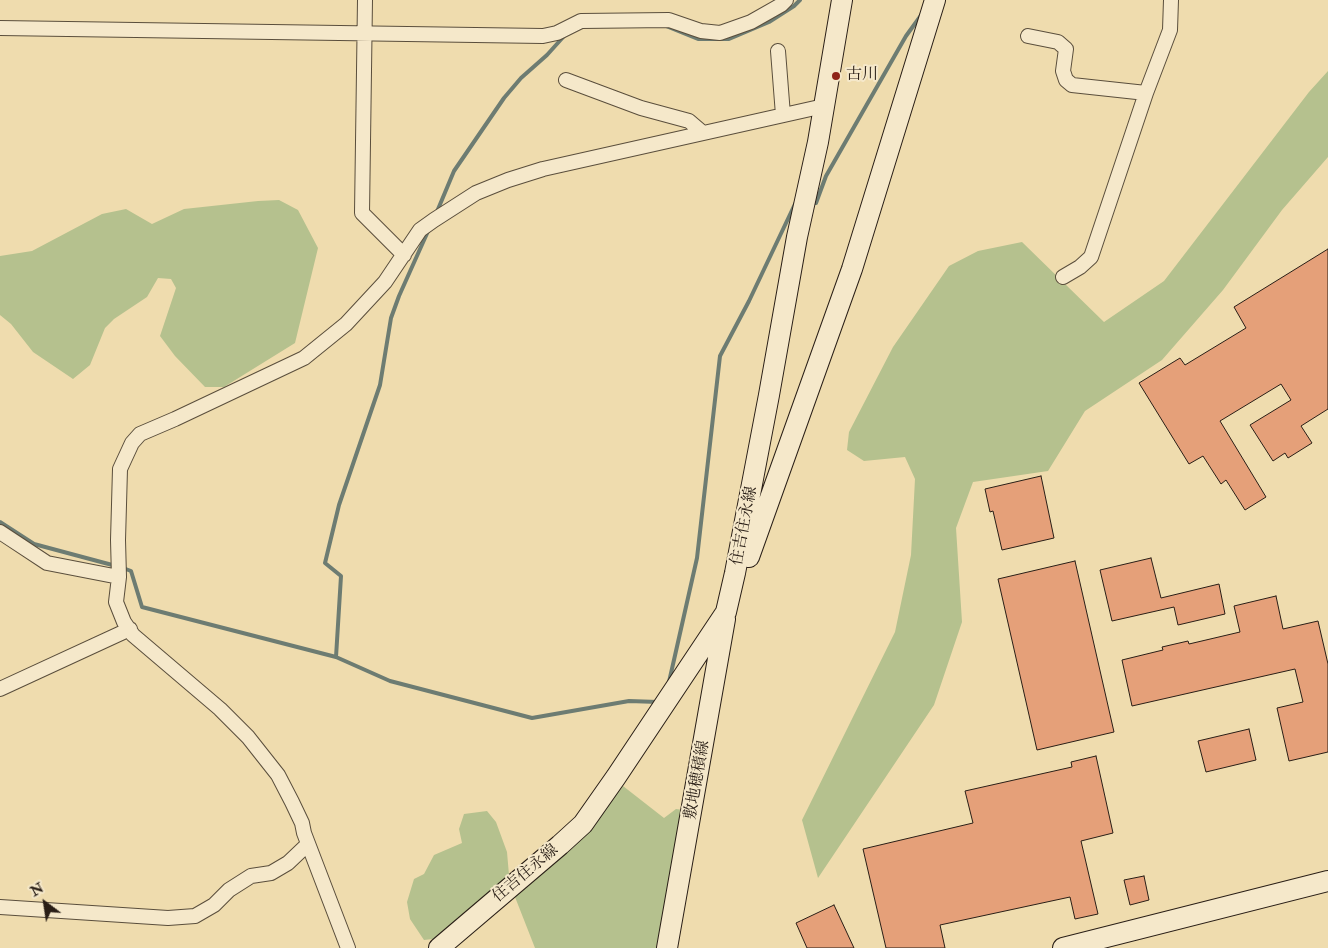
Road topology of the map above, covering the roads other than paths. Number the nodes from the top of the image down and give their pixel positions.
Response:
1 (365, 0) edge
2 (786, 0) edge
3 (842, 0) edge
4 (935, 0) edge
5 (1171, 0) edge
6 (0, 28) edge
7 (364, 34) junction
8 (1028, 36) dead end
9 (778, 51) dead end
10 (566, 80) dead end
11 (1146, 93) junction
12 (824, 106) junction
13 (782, 115) junction
14 (703, 133) junction
15 (404, 255) junction
16 (1064, 277) dead end
17 (0, 532) edge
18 (736, 573) junction
19 (119, 577) junction
20 (726, 612) junction
21 (130, 629) junction
22 (0, 689) edge
23 (308, 844) junction
24 (1328, 881) edge
25 (0, 907) edge
26 (348, 948) edge
27 (439, 948) edge
28 (667, 948) edge
29 (1063, 948) edge

1 - 7 street
2 - 7 street
3 - 12 main road, 住吉住永線
4 - 18 main road
5 - 11 street
6 - 7 street
7 - 15 street
8 - 11 street
9 - 13 street
10 - 14 street
11 - 16 street
12 - 13 street
12 - 18 main road, 住吉住永線
13 - 14 street
14 - 15 street
15 - 19 street
17 - 19 street
18 - 20 main road, 住吉住永線
19 - 21 street
20 - 27 main road, 住吉住永線
20 - 28 main road, 敷地穂積線
21 - 22 street
21 - 23 street
23 - 25 street
23 - 26 street
24 - 29 main road

